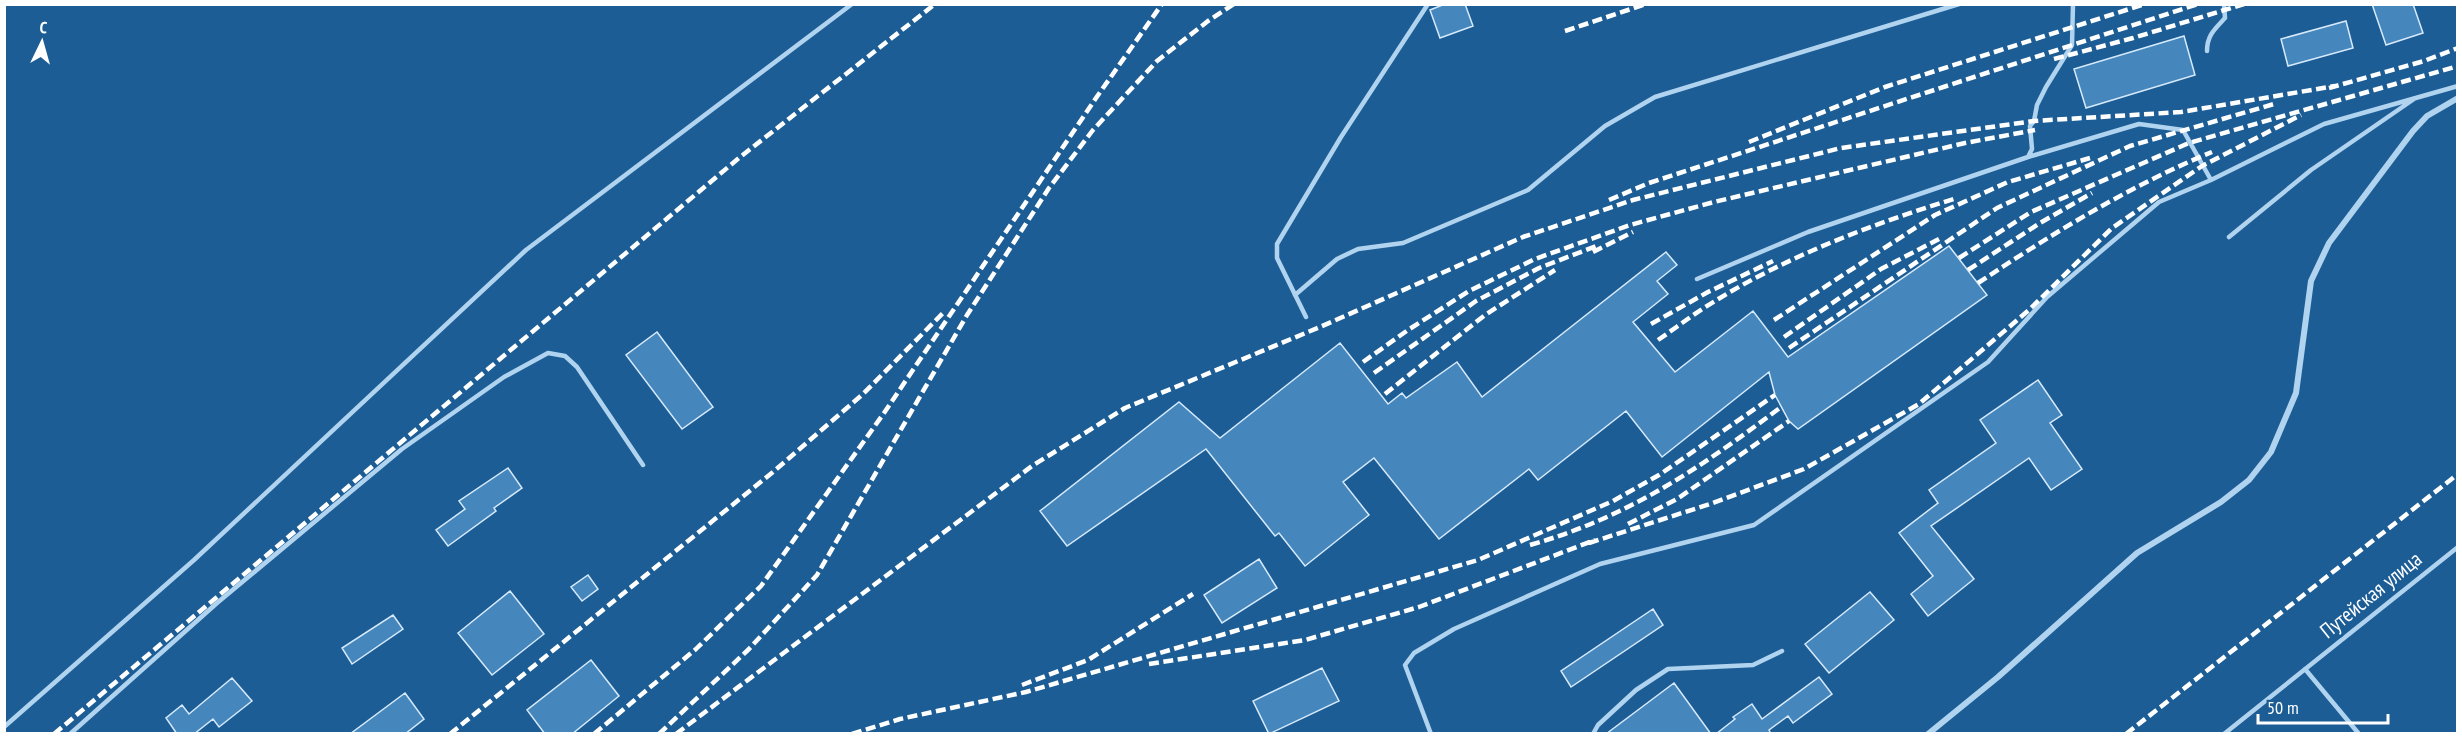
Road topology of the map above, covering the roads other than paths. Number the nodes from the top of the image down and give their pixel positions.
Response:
1 (852, 4) edge
2 (1428, 4) edge
3 (1959, 4) edge
4 (2073, 4) edge
5 (2224, 4) edge
6 (2207, 51) dead end
7 (2457, 86) edge
8 (2418, 96) junction
9 (2457, 98) edge
10 (2028, 157) junction
11 (2211, 180) junction
12 (2229, 237) dead end
13 (1697, 279) dead end
14 (1295, 295) junction
15 (1306, 317) dead end
16 (643, 465) dead end
17 (2457, 547) edge
18 (1782, 651) dead end
19 (2304, 669) junction
20 (4, 727) edge
21 (70, 734) edge
22 (1431, 734) edge
23 (1593, 734) edge
24 (1928, 734) edge
25 (2224, 734) edge
26 (2359, 734) edge

1 - 20 lane
2 - 14 lane
3 - 14 lane
4 - 10 lane
5 - 6 lane
7 - 8 lane
8 - 11 lane
8 - 12 lane
9 - 24 street
10 - 11 lane
10 - 13 lane
11 - 22 lane
14 - 15 lane
16 - 21 lane
17 - 19 lane, Путейская улица
18 - 23 lane
19 - 25 lane, Путейская улица
19 - 26 lane

